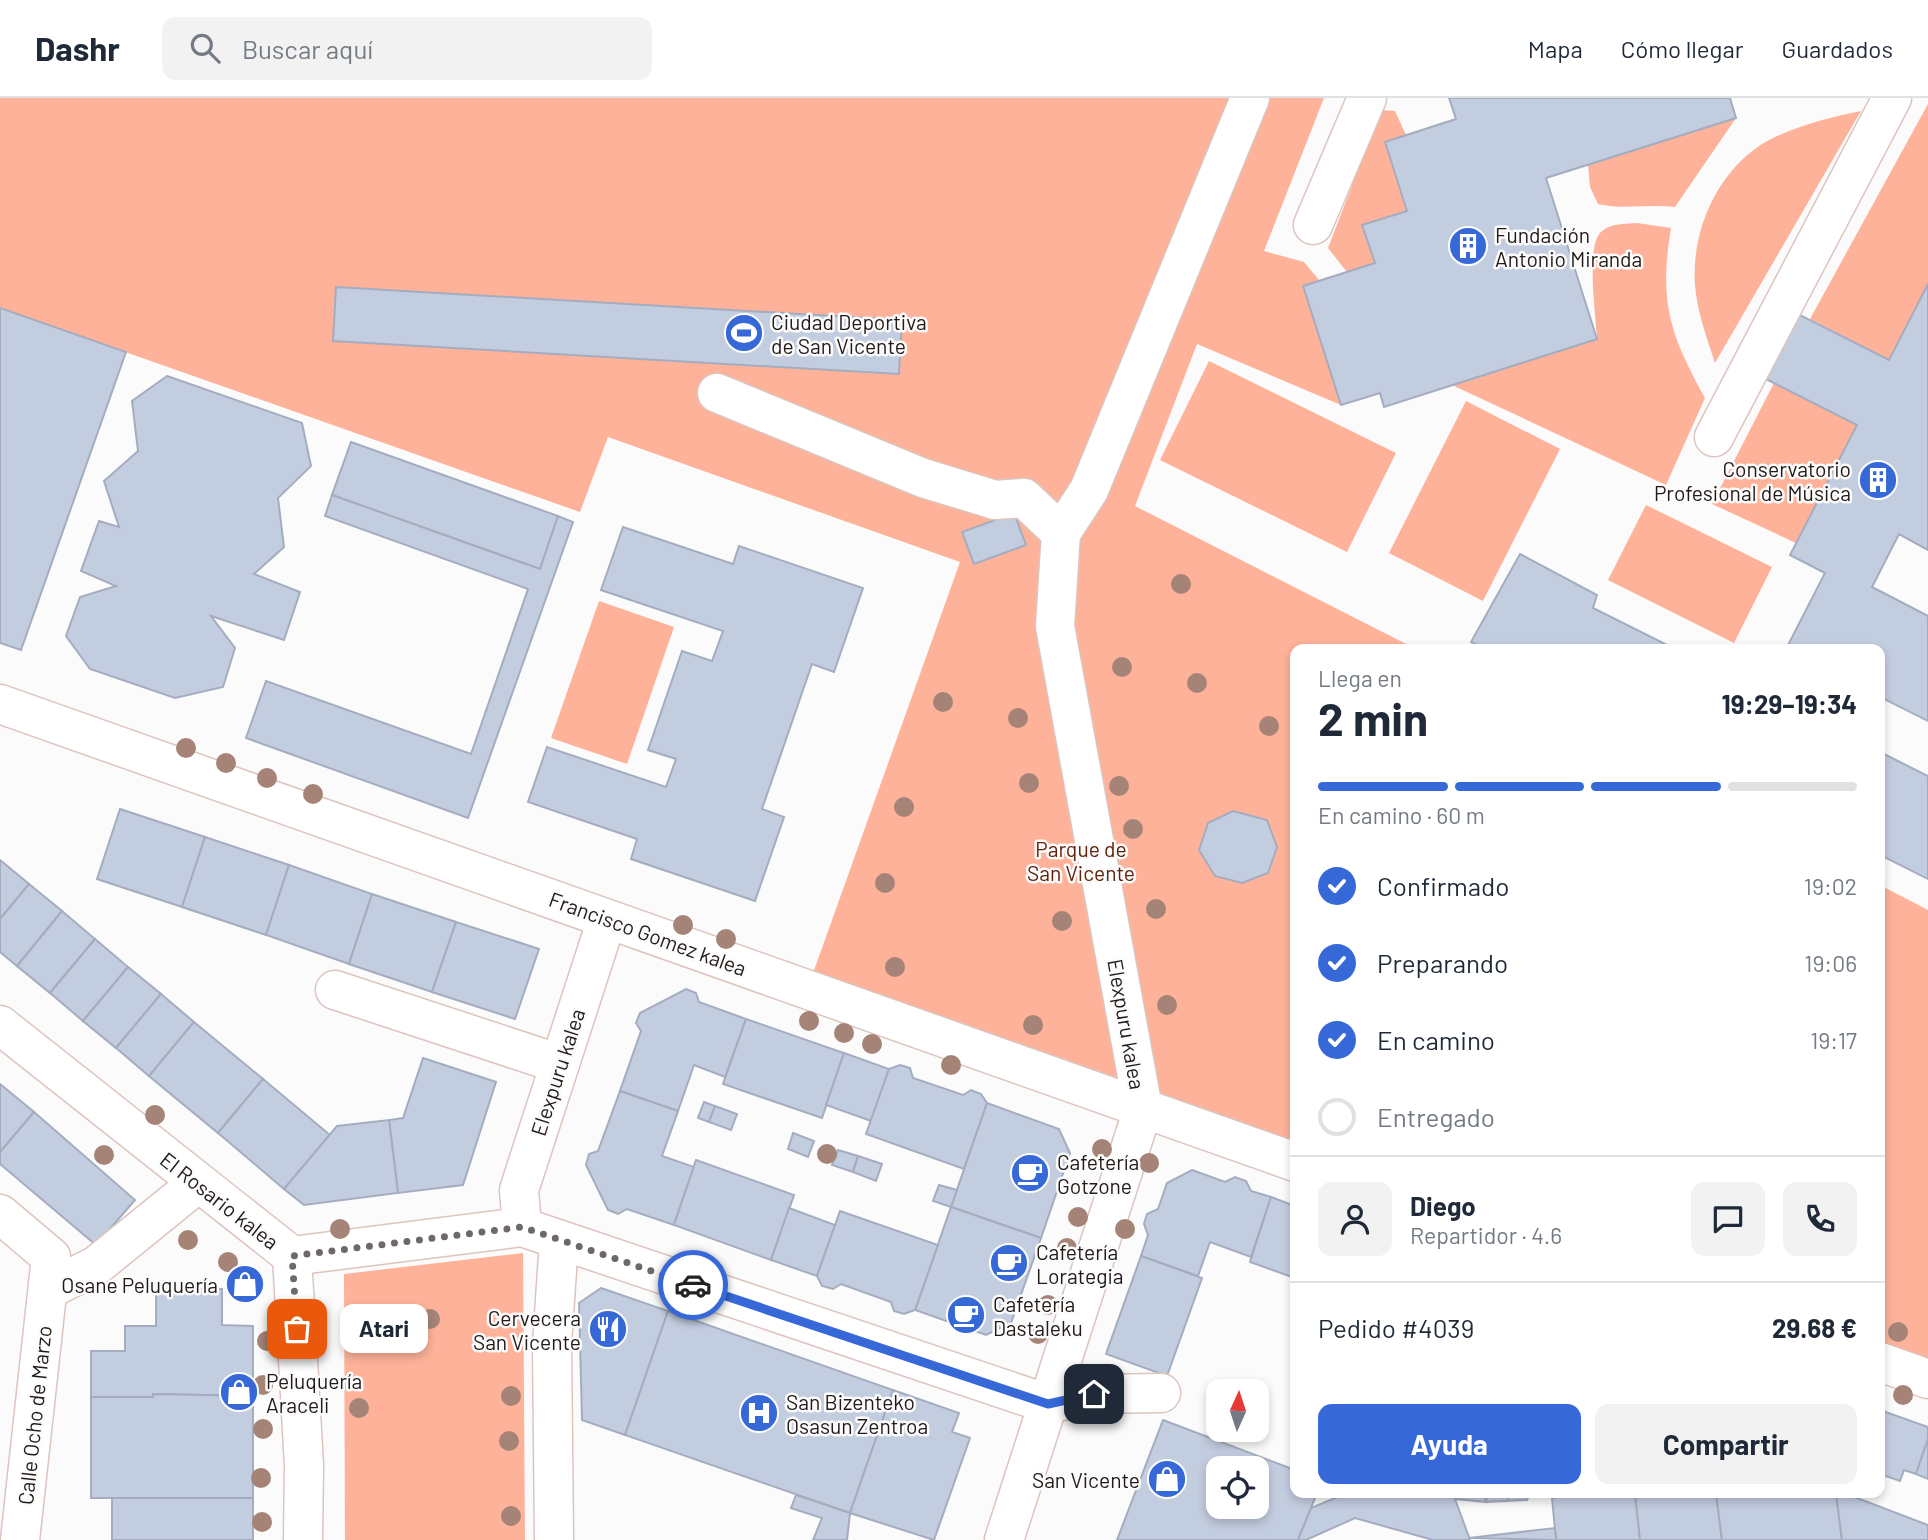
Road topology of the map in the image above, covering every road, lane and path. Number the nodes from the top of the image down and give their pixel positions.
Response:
1 (1250, 98) edge
2 (1367, 98) edge
3 (1892, 98) edge
4 (1313, 225) dead end
5 (717, 394) dead end
6 (1714, 437) dead end
7 (1061, 534) junction
8 (0, 704) edge
9 (607, 919) junction
10 (335, 990) dead end
11 (0, 1025) edge
12 (560, 1064) junction
13 (1143, 1109) junction
14 (1290, 1160) edge
15 (198, 1182) junction
16 (0, 1214) edge
17 (522, 1227) junction
18 (559, 1241) junction
19 (292, 1256) junction
20 (48, 1290) junction
21 (1885, 1364) edge
22 (1928, 1379) edge
23 (1161, 1393) dead end
24 (1048, 1404) junction
25 (20, 1540) edge
26 (303, 1540) edge
27 (554, 1540) edge
28 (1004, 1540) edge

1 - 7 street
2 - 4 street
3 - 6 street
5 - 7 street
7 - 13 street, Elexpuru kalea
8 - 9 street, Francisco Gomez kalea
9 - 12 street, Elexpuru kalea
9 - 13 street, Francisco Gomez kalea
10 - 12 street
11 - 15 street, El Rosario kalea
12 - 17 street, Elexpuru kalea
13 - 14 street, Francisco Gomez kalea
13 - 24 street, Elexpuru kalea
15 - 19 street, El Rosario kalea
15 - 20 street
16 - 20 street, Calle Ocho de Marzo
17 - 18 street
17 - 19 street, El Rosario kalea
18 - 24 street
18 - 27 street
19 - 26 street
20 - 25 street, Calle Ocho de Marzo
21 - 22 street
23 - 24 street
24 - 28 street, Elexpuru kalea

